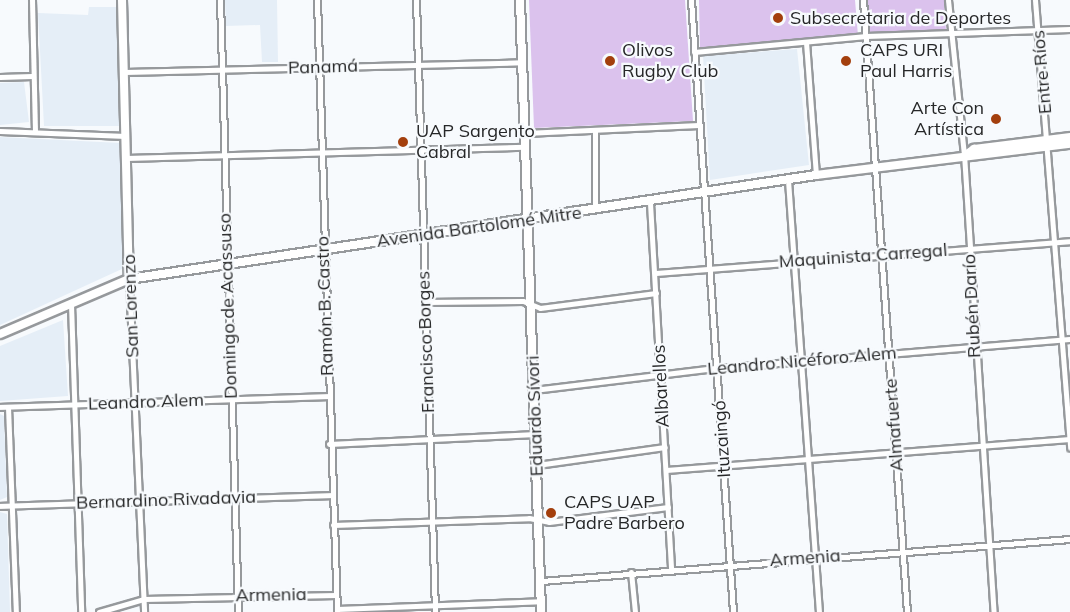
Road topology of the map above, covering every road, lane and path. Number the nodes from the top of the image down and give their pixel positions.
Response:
1 (32, 0) edge
2 (122, 0) edge
3 (220, 0) edge
4 (317, 0) edge
5 (416, 0) edge
6 (519, 0) edge
7 (691, 0) edge
8 (863, 0) edge
9 (948, 0) edge
10 (1035, 0) edge
11 (1070, 29) edge
12 (1038, 31) junction
13 (951, 35) junction
14 (866, 36) junction
15 (806, 42) junction
16 (694, 52) junction
17 (522, 62) junction
18 (418, 63) junction
19 (319, 68) junction
20 (221, 70) junction
21 (124, 72) junction
22 (32, 76) junction
23 (0, 77) edge
24 (699, 125) junction
25 (0, 130) edge
26 (595, 130) junction
27 (35, 132) junction
28 (525, 133) junction
29 (126, 136) junction
30 (1070, 137) edge
31 (1048, 143) junction
32 (1070, 144) edge
33 (525, 147) junction
34 (421, 150) junction
35 (320, 152) junction
36 (965, 154) junction
37 (224, 156) junction
38 (126, 158) junction
39 (876, 167) junction
40 (816, 175) junction
41 (788, 180) junction
42 (703, 194) junction
43 (650, 203) junction
44 (595, 211) junction
45 (529, 220) junction
46 (423, 235) junction
47 (1070, 241) edge
48 (1054, 243) junction
49 (969, 248) junction
50 (323, 249) junction
51 (881, 255) junction
52 (795, 261) junction
53 (227, 265) junction
54 (710, 268) junction
55 (655, 273) junction
56 (129, 279) junction
57 (656, 293) junction
58 (425, 302) junction
59 (70, 304) junction
60 (531, 304) junction
61 (0, 334) edge
62 (1062, 339) junction
63 (1070, 339) edge
64 (974, 346) junction
65 (889, 353) junction
66 (802, 359) junction
67 (717, 368) junction
68 (661, 374) junction
69 (534, 390) junction
70 (328, 396) junction
71 (231, 399) junction
72 (135, 402) junction
73 (74, 404) junction
74 (0, 407) edge
75 (8, 407) junction
76 (536, 434) junction
77 (429, 439) junction
78 (1070, 439) edge
79 (329, 444) junction
80 (982, 446) junction
81 (664, 447) junction
82 (1070, 448) edge
83 (896, 452) junction
84 (809, 458) junction
85 (537, 465) junction
86 (723, 466) junction
87 (666, 470) junction
88 (332, 495) junction
89 (233, 497) junction
90 (142, 500) junction
91 (78, 502) junction
92 (0, 506) edge
93 (13, 506) junction
94 (668, 507) junction
95 (538, 521) junction
96 (432, 523) junction
97 (333, 525) junction
98 (1070, 539) edge
99 (989, 545) junction
100 (903, 551) junction
101 (816, 557) junction
102 (729, 563) junction
103 (671, 568) junction
104 (631, 572) junction
105 (541, 581) junction
106 (336, 595) junction
107 (237, 596) junction
108 (144, 598) junction
109 (541, 602) junction
110 (435, 609) edge
111 (337, 610) edge
112 (16, 612) edge
113 (81, 612) edge
114 (99, 612) edge
115 (144, 612) edge
116 (238, 612) edge
117 (541, 612) edge
118 (635, 612) edge
119 (733, 612) edge
120 (819, 612) edge
121 (907, 612) edge
122 (994, 612) edge

1 - 22 street
2 - 21 main road, San Lorenzo
3 - 20 street, Domingo de Acassuso
4 - 19 street, Ramón B. Castro
5 - 18 street, Francisco Borges
6 - 17 main road, Eduardo Sívori
7 - 16 street, Ituzaingó
8 - 14 street, Almafuerte
9 - 13 street, Rubén Darío
10 - 12 street, Entre Ríos
11 - 12 street
12 - 13 street
12 - 31 street, Entre Ríos
13 - 14 street
13 - 36 street, Rubén Darío
14 - 15 street
14 - 39 street, Almafuerte
15 - 16 street
15 - 40 street
16 - 24 street, Ituzaingó
17 - 18 street, Panamá
17 - 28 main road, Eduardo Sívori
18 - 19 street, Panamá
18 - 34 street, Francisco Borges
19 - 20 street, Panamá
19 - 35 street, Ramón B. Castro
20 - 21 street, Panamá
20 - 37 street, Domingo de Acassuso
21 - 29 main road, San Lorenzo
22 - 23 street
22 - 27 street
24 - 26 street
24 - 42 street, Ituzaingó
25 - 27 street
26 - 28 street
26 - 44 street
27 - 29 street
28 - 33 main road, Eduardo Sívori
29 - 38 main road, San Lorenzo
30 - 31 main road, Avenida Bartolomé Mitre
31 - 32 main road, Avenida Bartolomé Mitre
31 - 36 main road, Avenida Bartolomé Mitre
31 - 48 street, Entre Ríos
33 - 34 street
33 - 45 main road, Eduardo Sívori
34 - 35 street
34 - 46 street, Francisco Borges
35 - 37 street
35 - 50 street, Ramón B. Castro
36 - 39 main road, Avenida Bartolomé Mitre
36 - 49 street, Rubén Darío
37 - 38 street
37 - 53 street, Domingo de Acassuso
38 - 56 main road, San Lorenzo
39 - 40 main road, Avenida Bartolomé Mitre
39 - 51 street, Almafuerte
40 - 41 main road, Avenida Bartolomé Mitre
41 - 42 main road, Avenida Bartolomé Mitre
41 - 52 street
42 - 43 main road, Avenida Bartolomé Mitre
42 - 54 street, Ituzaingó
43 - 44 main road, Avenida Bartolomé Mitre
43 - 55 street, Albarellos
44 - 45 main road, Avenida Bartolomé Mitre
45 - 46 main road, Avenida Bartolomé Mitre
45 - 60 main road, Eduardo Sívori
46 - 50 main road, Avenida Bartolomé Mitre
46 - 58 street, Francisco Borges
47 - 48 street, Maquinista Carregal
48 - 49 street, Maquinista Carregal
48 - 62 street, Entre Ríos
49 - 51 street, Maquinista Carregal
49 - 64 street, Rubén Darío
50 - 53 main road, Avenida Bartolomé Mitre
50 - 70 street, Ramón B. Castro
51 - 52 street, Maquinista Carregal
51 - 65 street, Almafuerte
52 - 54 street, Maquinista Carregal
52 - 66 street
53 - 56 main road, Avenida Bartolomé Mitre
53 - 71 street, Domingo de Acassuso
54 - 55 street, Maquinista Carregal
54 - 67 street, Ituzaingó
55 - 57 street, Albarellos
56 - 59 main road, Avenida Bartolomé Mitre
56 - 72 street, San Lorenzo
57 - 60 street
57 - 68 street, Albarellos
58 - 60 street
58 - 77 street, Francisco Borges
59 - 61 main road, Avenida Bartolomé Mitre
59 - 73 street
60 - 69 main road, Eduardo Sívori
62 - 63 street, Leandro Nicéforo Alem
62 - 64 street, Leandro Nicéforo Alem
62 - 78 street, Entre Ríos
64 - 65 street, Leandro Nicéforo Alem
64 - 80 street, Rubén Darío
65 - 66 street, Leandro Nicéforo Alem
65 - 83 street, Almafuerte
66 - 67 street, Leandro Nicéforo Alem
66 - 84 street
67 - 68 street, Leandro Nicéforo Alem
67 - 86 street, Ituzaingó
68 - 69 street, Leandro Nicéforo Alem
68 - 81 street, Albarellos
69 - 76 main road, Eduardo Sívori
70 - 71 street, Leandro Alem
70 - 79 street, Ramón B. Castro
71 - 72 street, Leandro Alem
71 - 89 street, Domingo de Acassuso
72 - 73 street, Leandro Alem
72 - 90 street, San Lorenzo
73 - 75 street, Leandro Alem
73 - 91 street
74 - 75 street, Leandro Alem
75 - 93 street
76 - 77 street
76 - 85 main road, Eduardo Sívori
77 - 79 street
77 - 96 street, Francisco Borges
78 - 80 street
78 - 82 street, Entre Ríos
79 - 88 street, Ramón B. Castro
80 - 83 street
80 - 99 street, Rubén Darío
81 - 85 street
81 - 87 street, Albarellos
83 - 84 street
83 - 100 street, Almafuerte
84 - 86 street
84 - 101 street
85 - 95 main road, Eduardo Sívori
86 - 87 street
86 - 102 street, Ituzaingó
87 - 94 street, Albarellos
88 - 89 street, Bernardino Rivadavia
88 - 97 street, Ramón B. Castro
89 - 90 street, Bernardino Rivadavia
89 - 107 street, Domingo de Acassuso
90 - 91 street, Bernardino Rivadavia
90 - 108 street, San Lorenzo
91 - 93 street, Bernardino Rivadavia
91 - 113 street
92 - 93 street, Bernardino Rivadavia
93 - 112 street
94 - 95 street
94 - 103 street, Albarellos
95 - 96 street
95 - 105 main road, Eduardo Sívori
96 - 97 street
96 - 110 street, Francisco Borges
97 - 106 street, Ramón B. Castro
98 - 99 street, Armenia
99 - 100 street, Armenia
99 - 122 street, Rubén Darío
100 - 101 street, Armenia
100 - 121 street, Almafuerte
101 - 102 street, Armenia
101 - 120 street
102 - 103 street, Armenia
102 - 119 street, Ituzaingó
103 - 104 street, Armenia
104 - 105 street, Armenia
104 - 118 street
105 - 109 main road, Eduardo Sívori
106 - 107 street, Armenia
106 - 111 street, Ramón B. Castro
107 - 108 street, Armenia
107 - 116 street, Domingo de Acassuso
108 - 114 street, Armenia
108 - 115 street, San Lorenzo
109 - 110 street
109 - 117 main road, Eduardo Sívori
110 - 111 street

